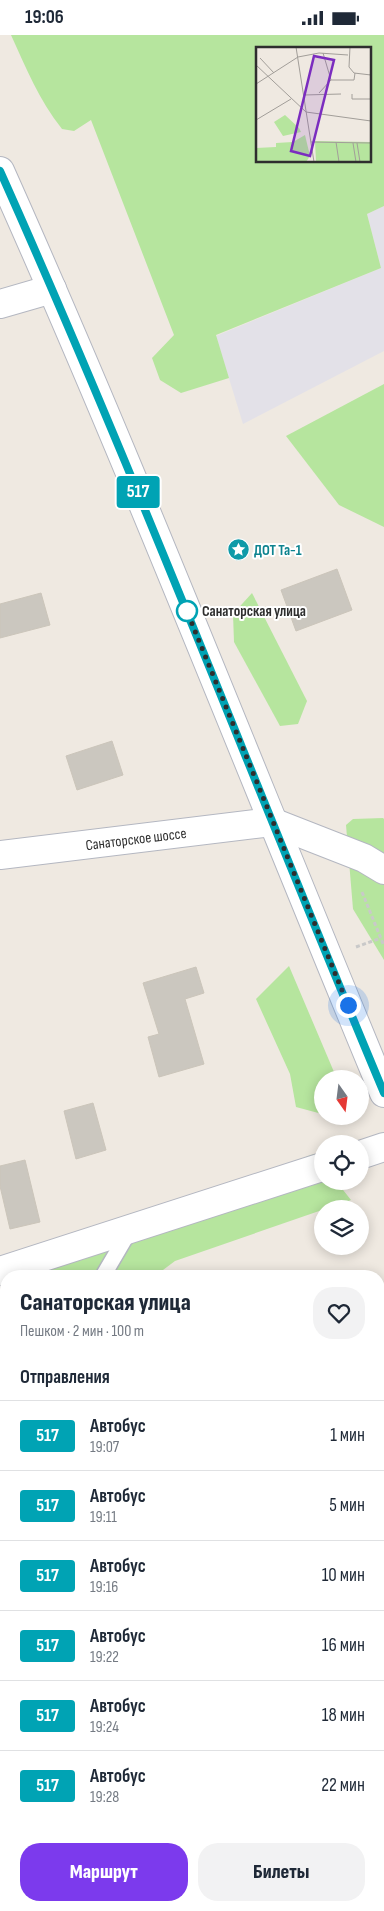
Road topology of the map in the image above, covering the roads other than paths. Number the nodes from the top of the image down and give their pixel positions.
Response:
1 (0, 171) edge
2 (52, 289) junction
3 (0, 304) edge
4 (272, 822) junction
5 (0, 855) edge
6 (384, 870) edge
7 (384, 1093) edge
8 (384, 1147) edge
9 (369, 1152) edge
10 (314, 1170) edge
11 (130, 1230) junction
12 (3, 1270) edge
13 (107, 1270) edge

1 - 2 main road
2 - 3 main road
2 - 4 main road
4 - 5 main road, Санаторское шоссе
4 - 6 main road
4 - 7 main road
8 - 9 main road
10 - 11 main road
11 - 12 main road
11 - 13 lane

